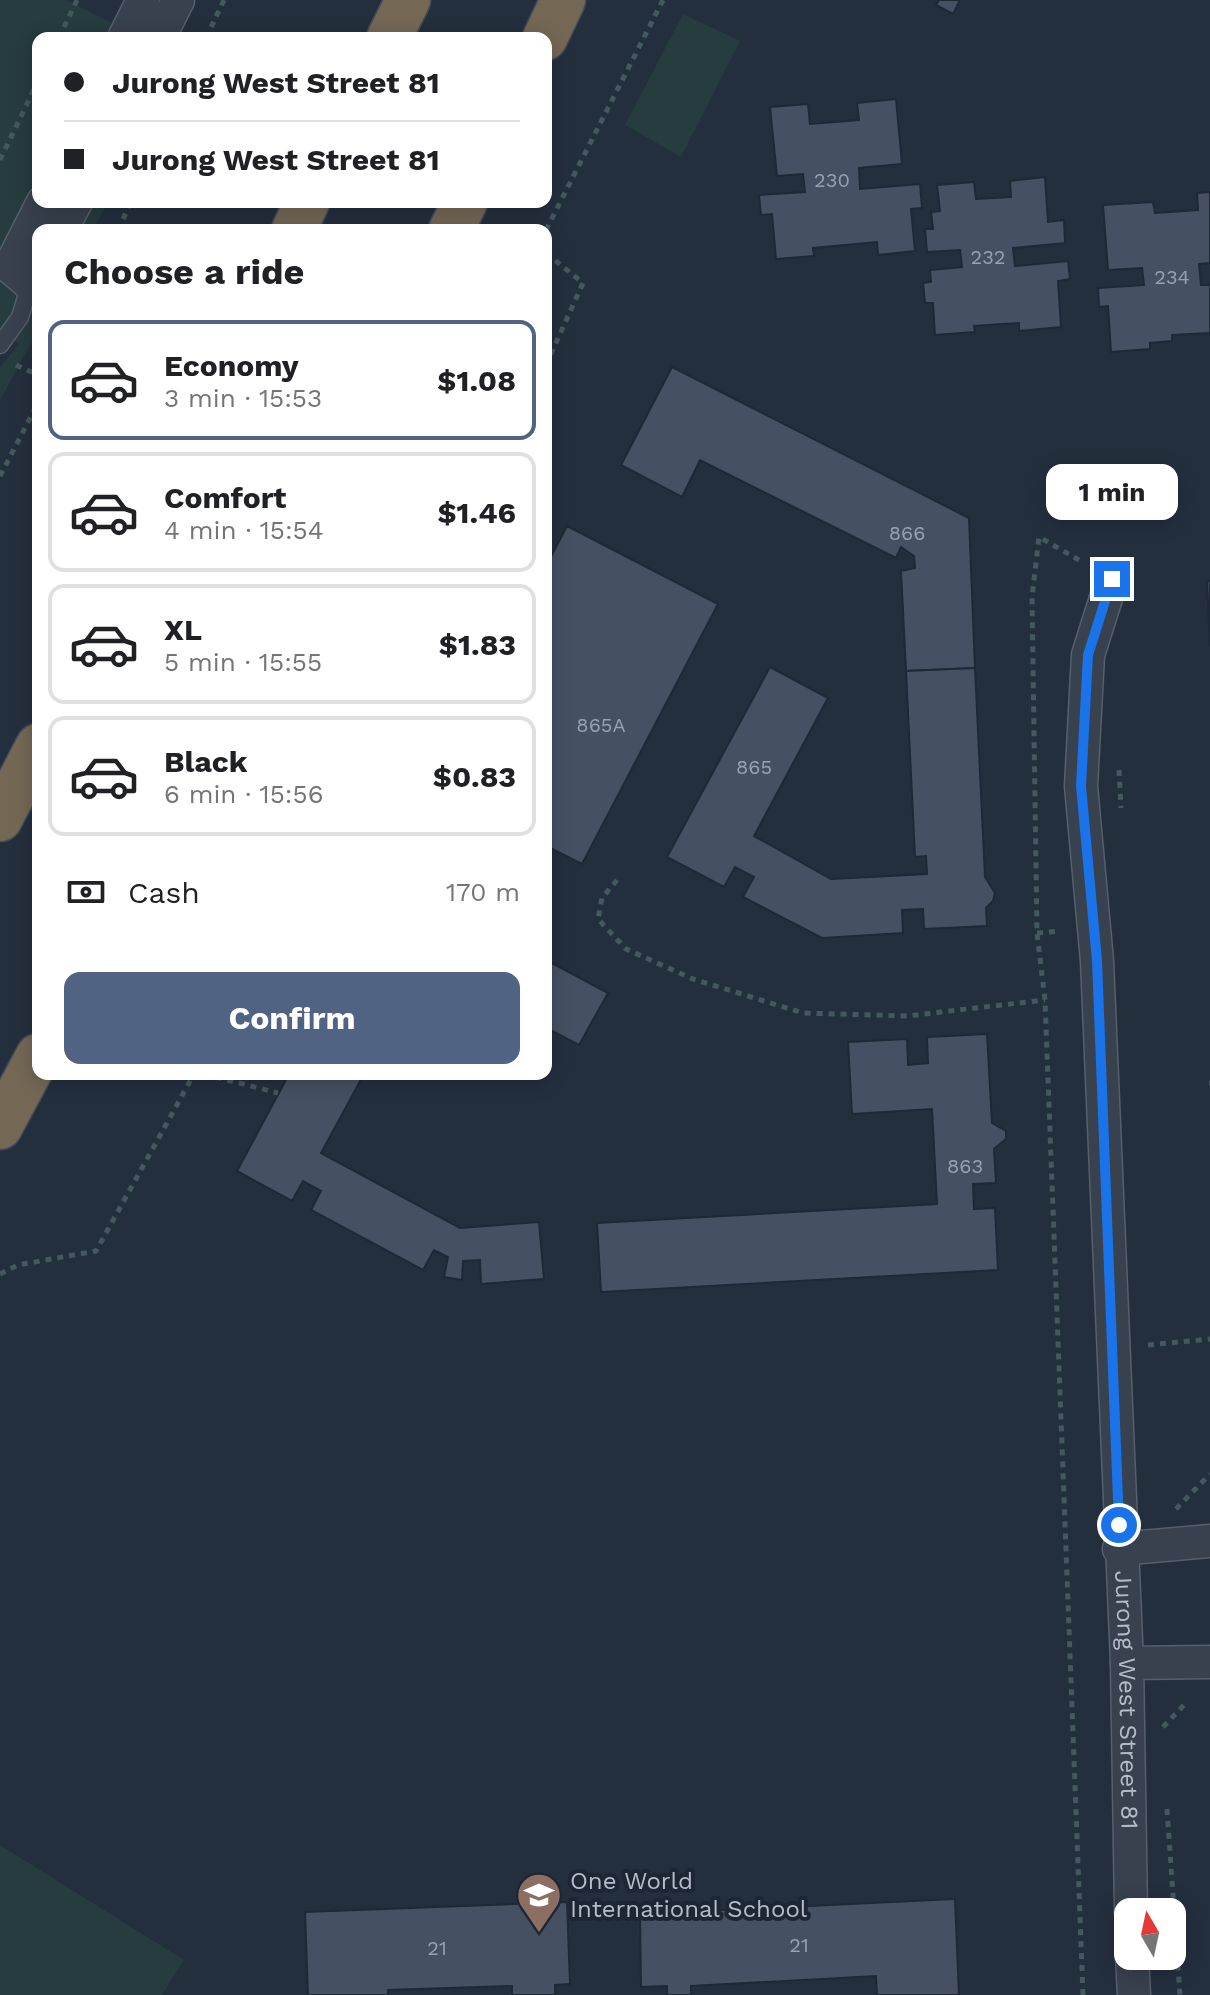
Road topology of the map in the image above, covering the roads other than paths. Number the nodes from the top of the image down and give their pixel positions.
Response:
1 (143, 0) edge
2 (178, 0) edge
3 (408, 0) edge
4 (563, 0) edge
5 (127, 32) edge
6 (162, 32) edge
7 (392, 32) edge
8 (548, 32) edge
9 (40, 208) edge
10 (32, 276) edge
11 (32, 283) edge
12 (0, 345) edge
13 (1112, 579) road end
14 (32, 758) edge
15 (0, 819) edge
16 (32, 1067) edge
17 (0, 1127) edge
18 (1210, 1541) edge
19 (1119, 1549) junction
20 (1210, 1662) edge
21 (1127, 1663) junction
22 (1131, 1898) edge
23 (1133, 1970) edge
24 (1134, 1995) edge

1 - 5 street
2 - 6 street
3 - 7 highway
4 - 8 highway
9 - 10 street
11 - 12 lane
13 - 19 street, Jurong West Street 81
14 - 15 highway
16 - 17 highway
18 - 19 street
19 - 21 street, Jurong West Street 81
20 - 21 street
21 - 22 street, Jurong West Street 81
23 - 24 street

